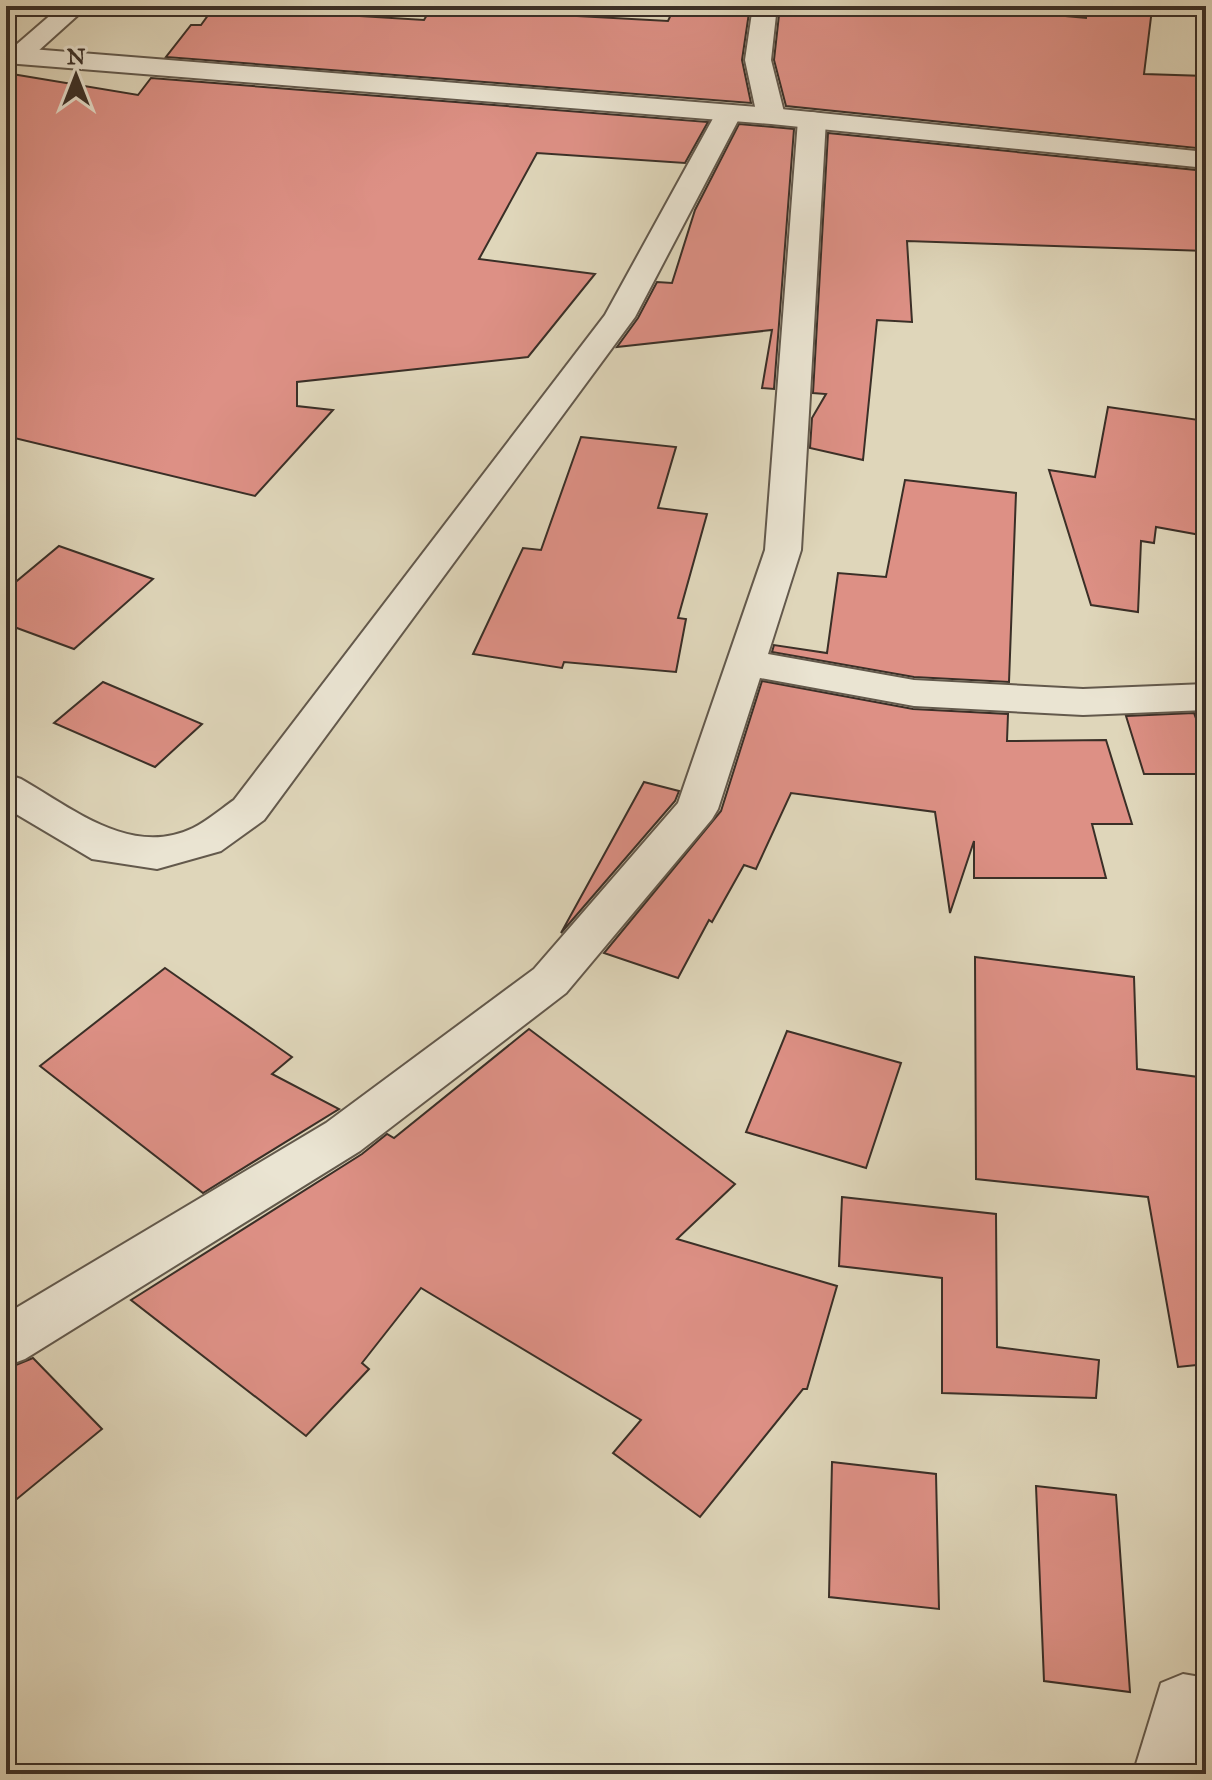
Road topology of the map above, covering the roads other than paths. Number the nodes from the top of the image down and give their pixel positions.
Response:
1 (76, 6) edge
2 (765, 6) edge
3 (12, 56) edge
4 (729, 113) junction
5 (792, 118) junction
6 (1206, 160) edge
7 (745, 663) junction
8 (1206, 697) edge
9 (6, 789) edge
10 (6, 1342) edge
11 (1206, 1709) edge
12 (1165, 1774) edge

1 - 3 street
2 - 5 street
3 - 4 street
4 - 5 street
4 - 9 street
5 - 6 street
5 - 7 street
7 - 8 street
7 - 10 street
11 - 12 street

